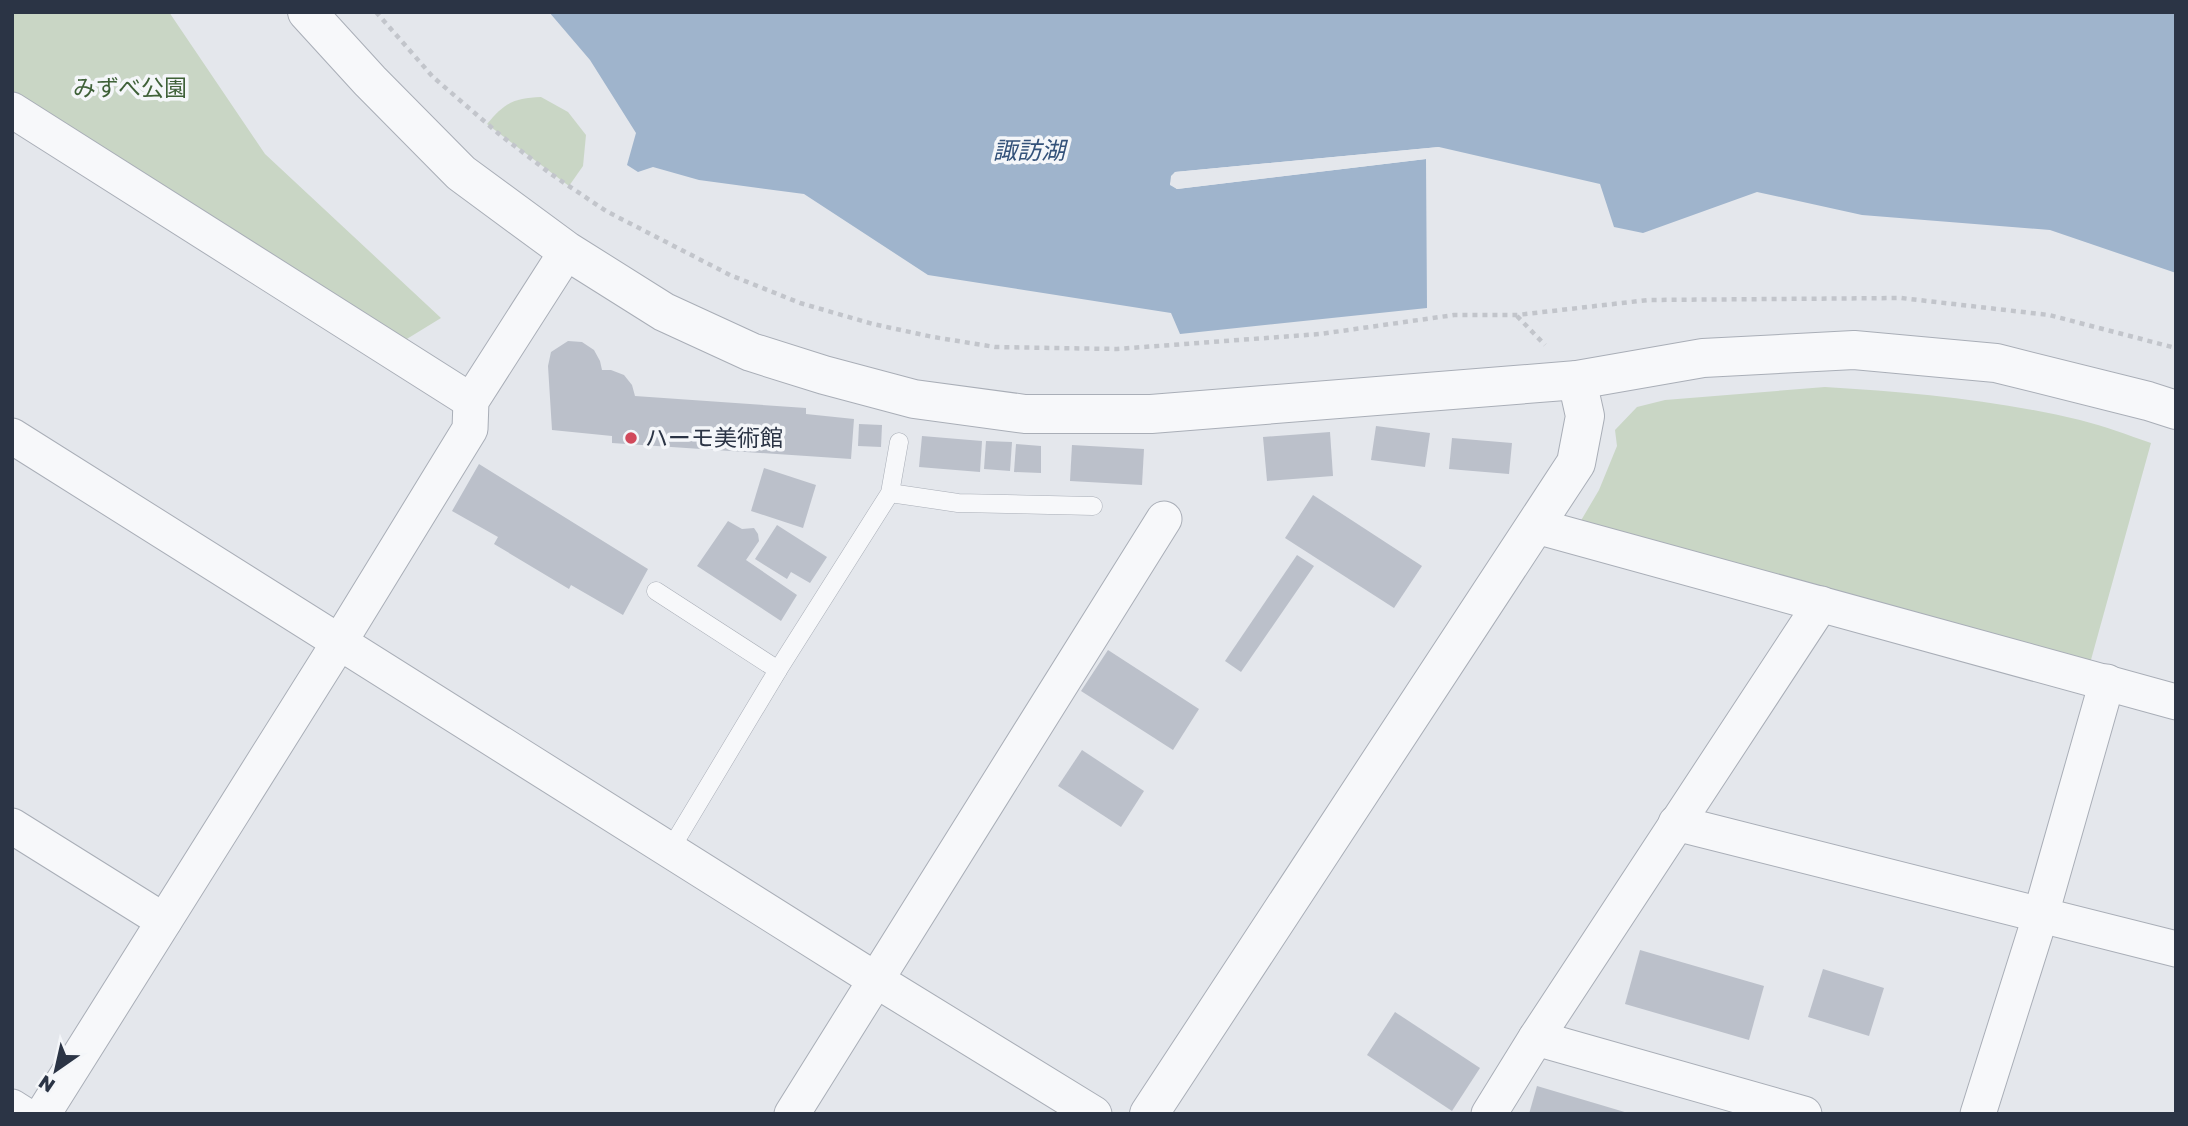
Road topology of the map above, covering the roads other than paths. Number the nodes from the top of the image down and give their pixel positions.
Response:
1 (307, 12) edge
2 (12, 110) edge
3 (567, 251) junction
4 (1577, 380) junction
5 (471, 401) junction
6 (2176, 410) edge
7 (12, 436) edge
8 (899, 442) dead end
9 (890, 493) junction
10 (1093, 506) dead end
11 (1164, 519) dead end
12 (1536, 526) junction
13 (656, 591) dead end
14 (1821, 604) junction
15 (340, 641) junction
16 (778, 670) junction
17 (2107, 682) junction
18 (2176, 702) edge
19 (1676, 823) junction
20 (12, 826) edge
21 (670, 850) junction
22 (2040, 914) junction
23 (164, 921) junction
24 (2176, 949) edge
25 (876, 980) junction
26 (1536, 1038) junction
27 (12, 1107) edge
28 (23, 1114) edge
29 (43, 1114) edge
30 (792, 1114) edge
31 (1094, 1114) edge
32 (1149, 1114) edge
33 (1489, 1114) edge
34 (1804, 1114) edge
35 (1979, 1114) edge

1 - 3 street
2 - 5 street
3 - 4 street
3 - 5 street
4 - 6 street
4 - 12 street
5 - 15 street
7 - 15 street
8 - 9 lane
9 - 10 lane
9 - 16 lane
11 - 25 street
12 - 14 street
12 - 32 street
13 - 16 lane
14 - 17 street
14 - 19 street
15 - 21 street
15 - 23 street
16 - 21 lane
17 - 18 street
17 - 22 street
19 - 22 street
19 - 26 street
20 - 23 street
21 - 25 street
22 - 24 street
22 - 35 street
23 - 29 street
25 - 30 street
25 - 31 street
26 - 33 street
26 - 34 street
27 - 28 street

